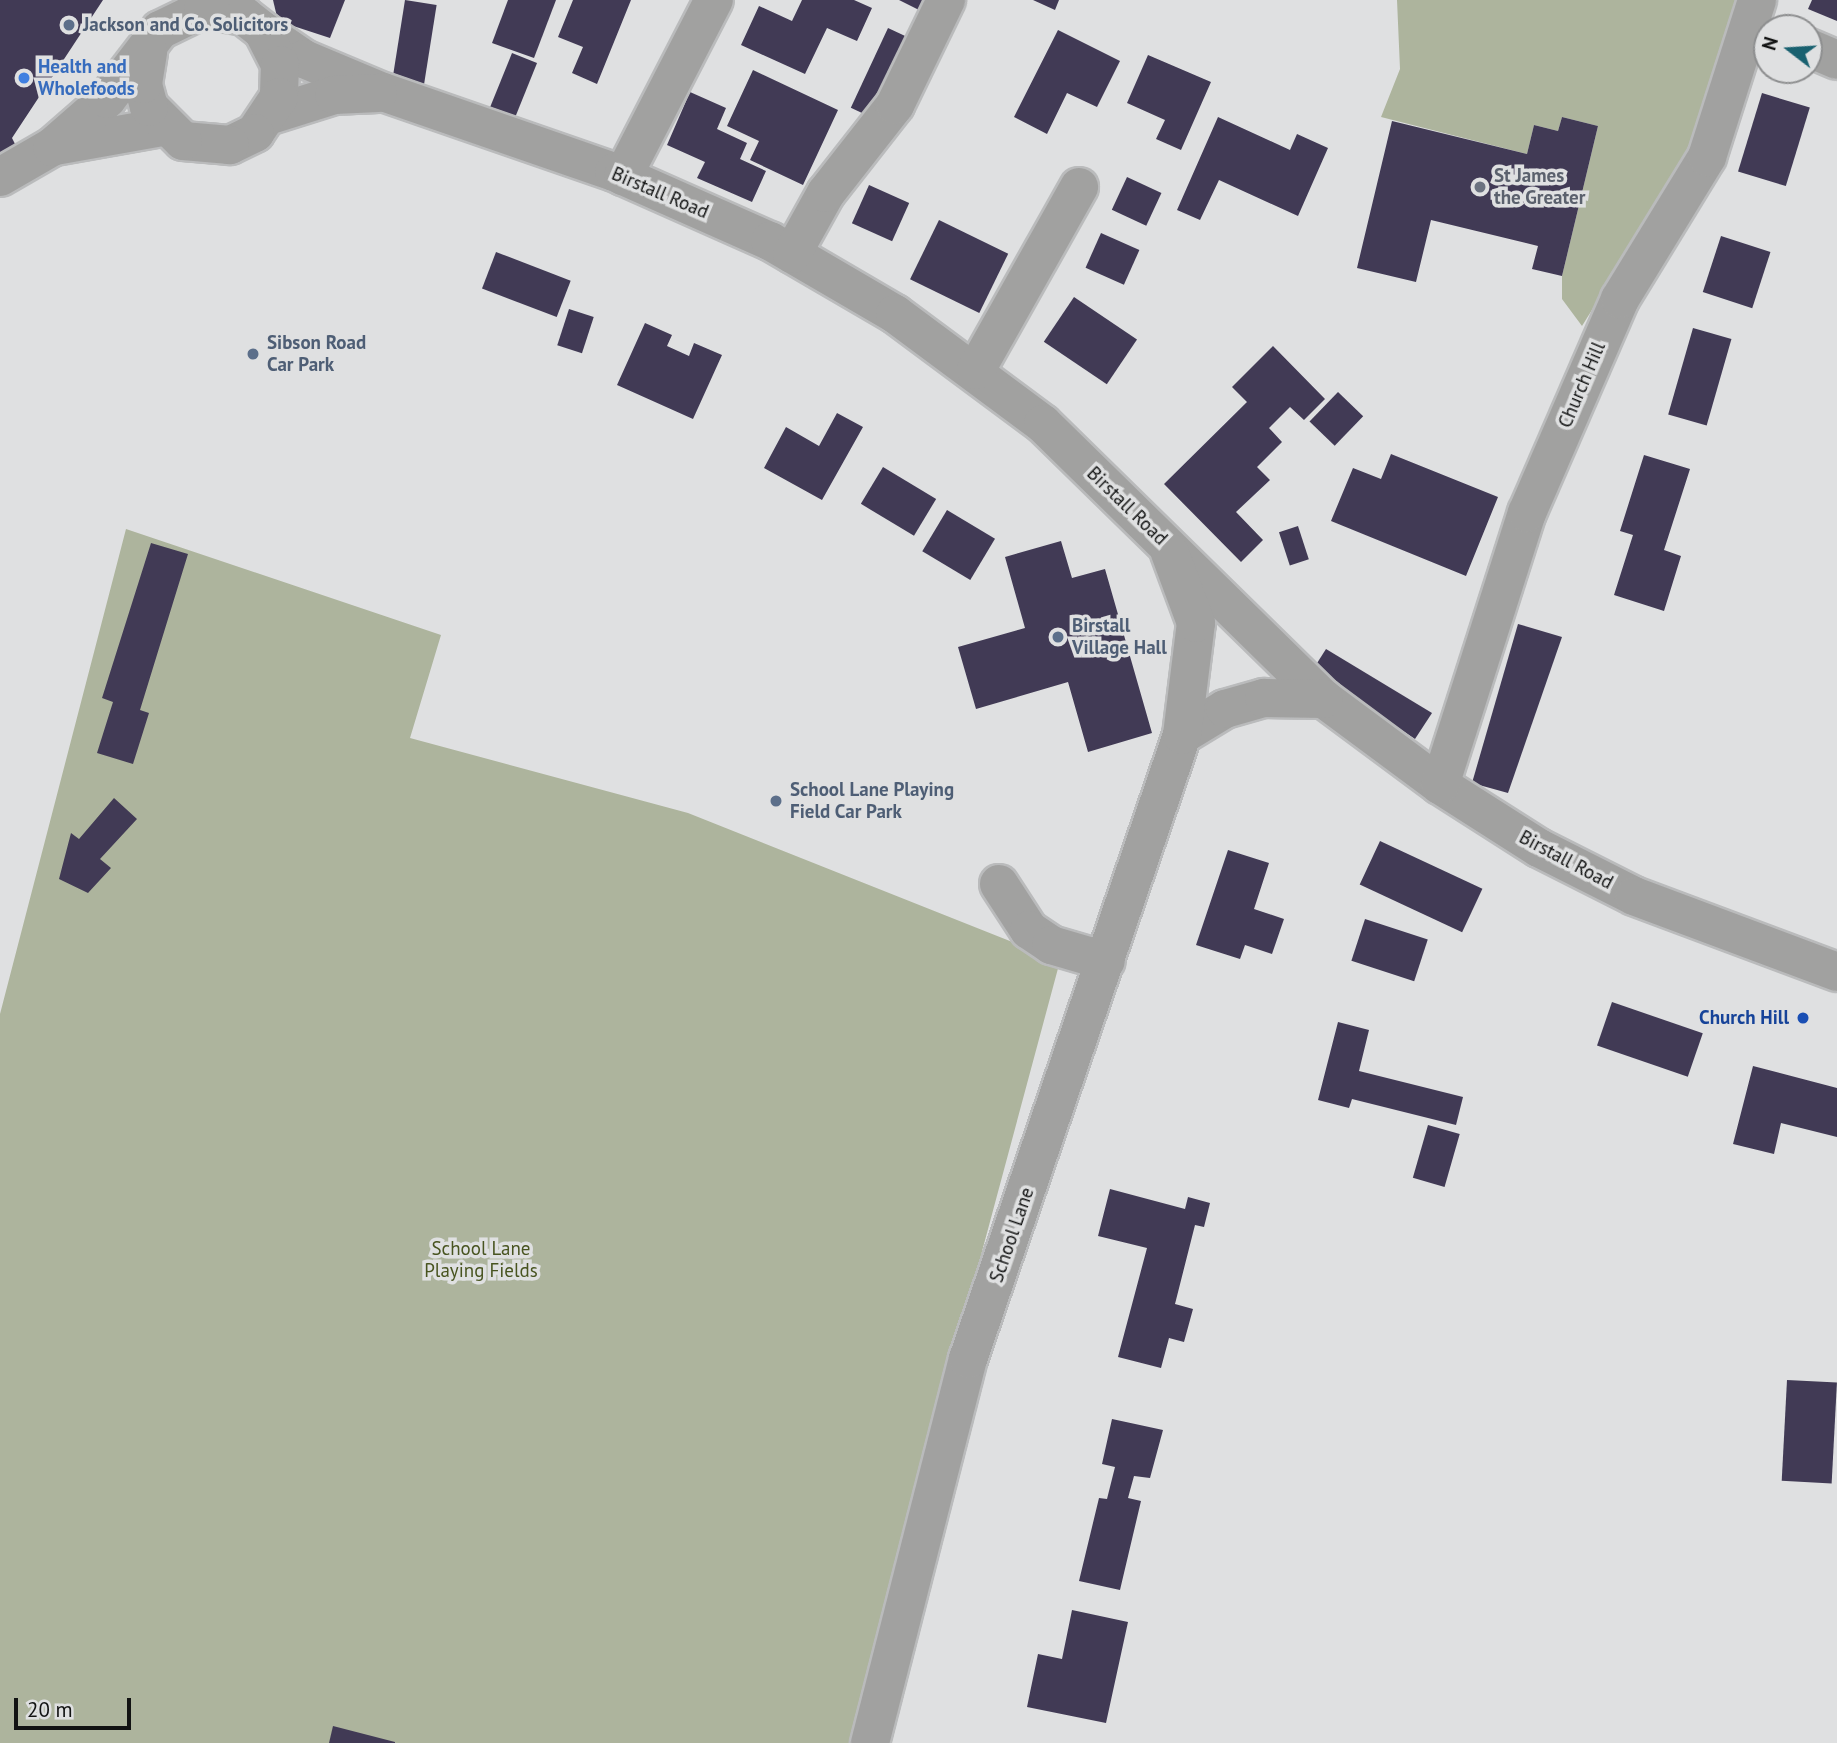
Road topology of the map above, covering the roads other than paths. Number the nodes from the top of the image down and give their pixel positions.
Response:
1 (713, 0) edge
2 (946, 0) edge
3 (184, 8) edge
4 (248, 16) edge
5 (1753, 35) edge
6 (148, 51) junction
7 (383, 92) junction
8 (271, 115) junction
9 (163, 127) junction
10 (52, 147) junction
11 (623, 176) junction
12 (0, 177) edge
13 (1079, 187) dead end
14 (792, 254) junction
15 (976, 370) junction
16 (1167, 545) junction
17 (1324, 699) junction
18 (1182, 735) junction
19 (1440, 785) junction
20 (999, 884) dead end
21 (1106, 961) junction
22 (1837, 972) edge
23 (870, 1743) edge

1 - 11 street
2 - 14 street
3 - 4 street
3 - 6 street
4 - 7 street, Birstall Road
4 - 8 street
5 - 19 street, Church Hill
6 - 9 street
6 - 10 street
7 - 8 street, Birstall Road
7 - 11 street, Birstall Road
8 - 9 street
9 - 10 street
10 - 12 street
11 - 14 street, Birstall Road
13 - 15 street
14 - 15 street, Birstall Road
15 - 16 street, Birstall Road
16 - 17 street, Birstall Road
16 - 18 street, School Lane
17 - 18 street
17 - 19 street, Birstall Road
18 - 21 street, School Lane
19 - 22 street, Birstall Road
20 - 21 street
21 - 23 street, School Lane

